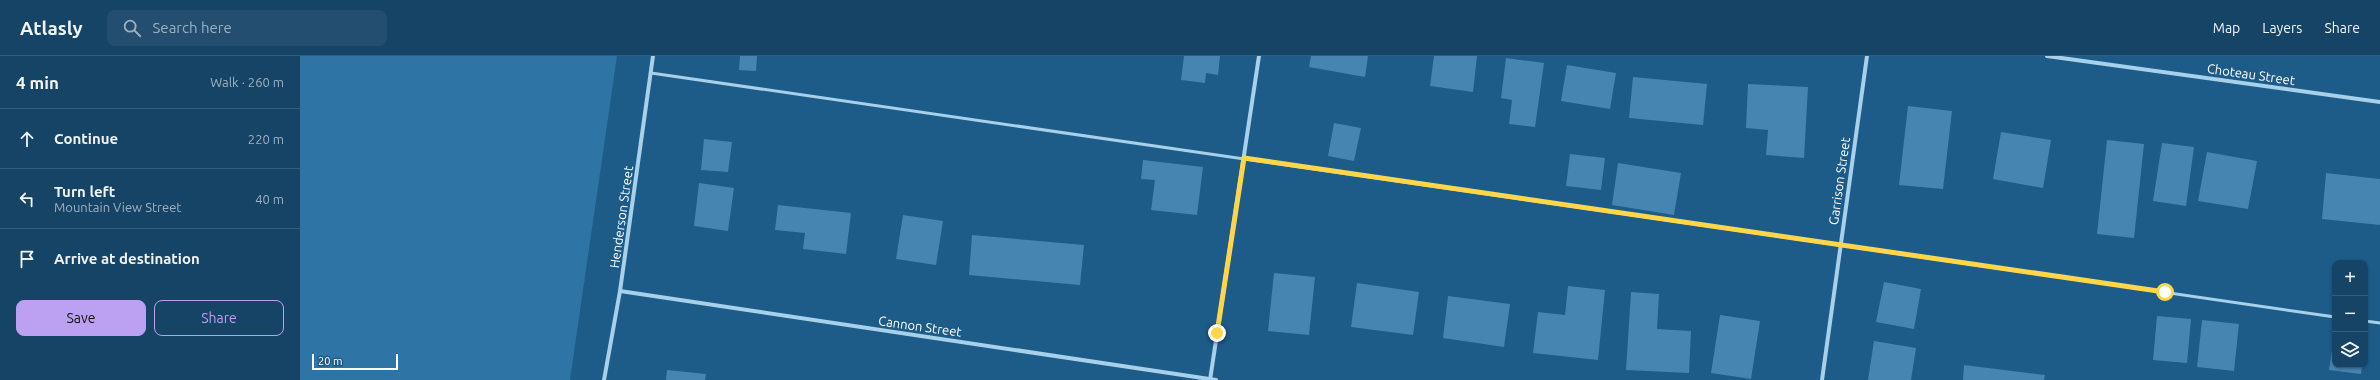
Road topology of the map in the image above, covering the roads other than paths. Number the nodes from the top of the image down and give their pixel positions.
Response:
1 (653, 56) edge
2 (1259, 56) edge
3 (1867, 56) edge
4 (2047, 56) edge
5 (651, 73) junction
6 (2380, 102) edge
7 (1244, 158) junction
8 (1840, 245) junction
9 (620, 291) junction
10 (2332, 317) edge
11 (2368, 322) edge
12 (2380, 324) edge
13 (604, 380) edge
14 (1210, 380) edge
15 (1216, 380) edge
16 (1822, 380) edge

1 - 5 street, Henderson Street
2 - 7 street
3 - 8 street, Garrison Street
4 - 6 street, Choteau Street
5 - 7 lane
5 - 9 street, Henderson Street
7 - 8 lane
7 - 14 street
8 - 10 lane
8 - 16 street, Garrison Street
9 - 13 street, Henderson Street
9 - 14 street, Cannon Street
11 - 12 lane
14 - 15 street, Cannon Street

